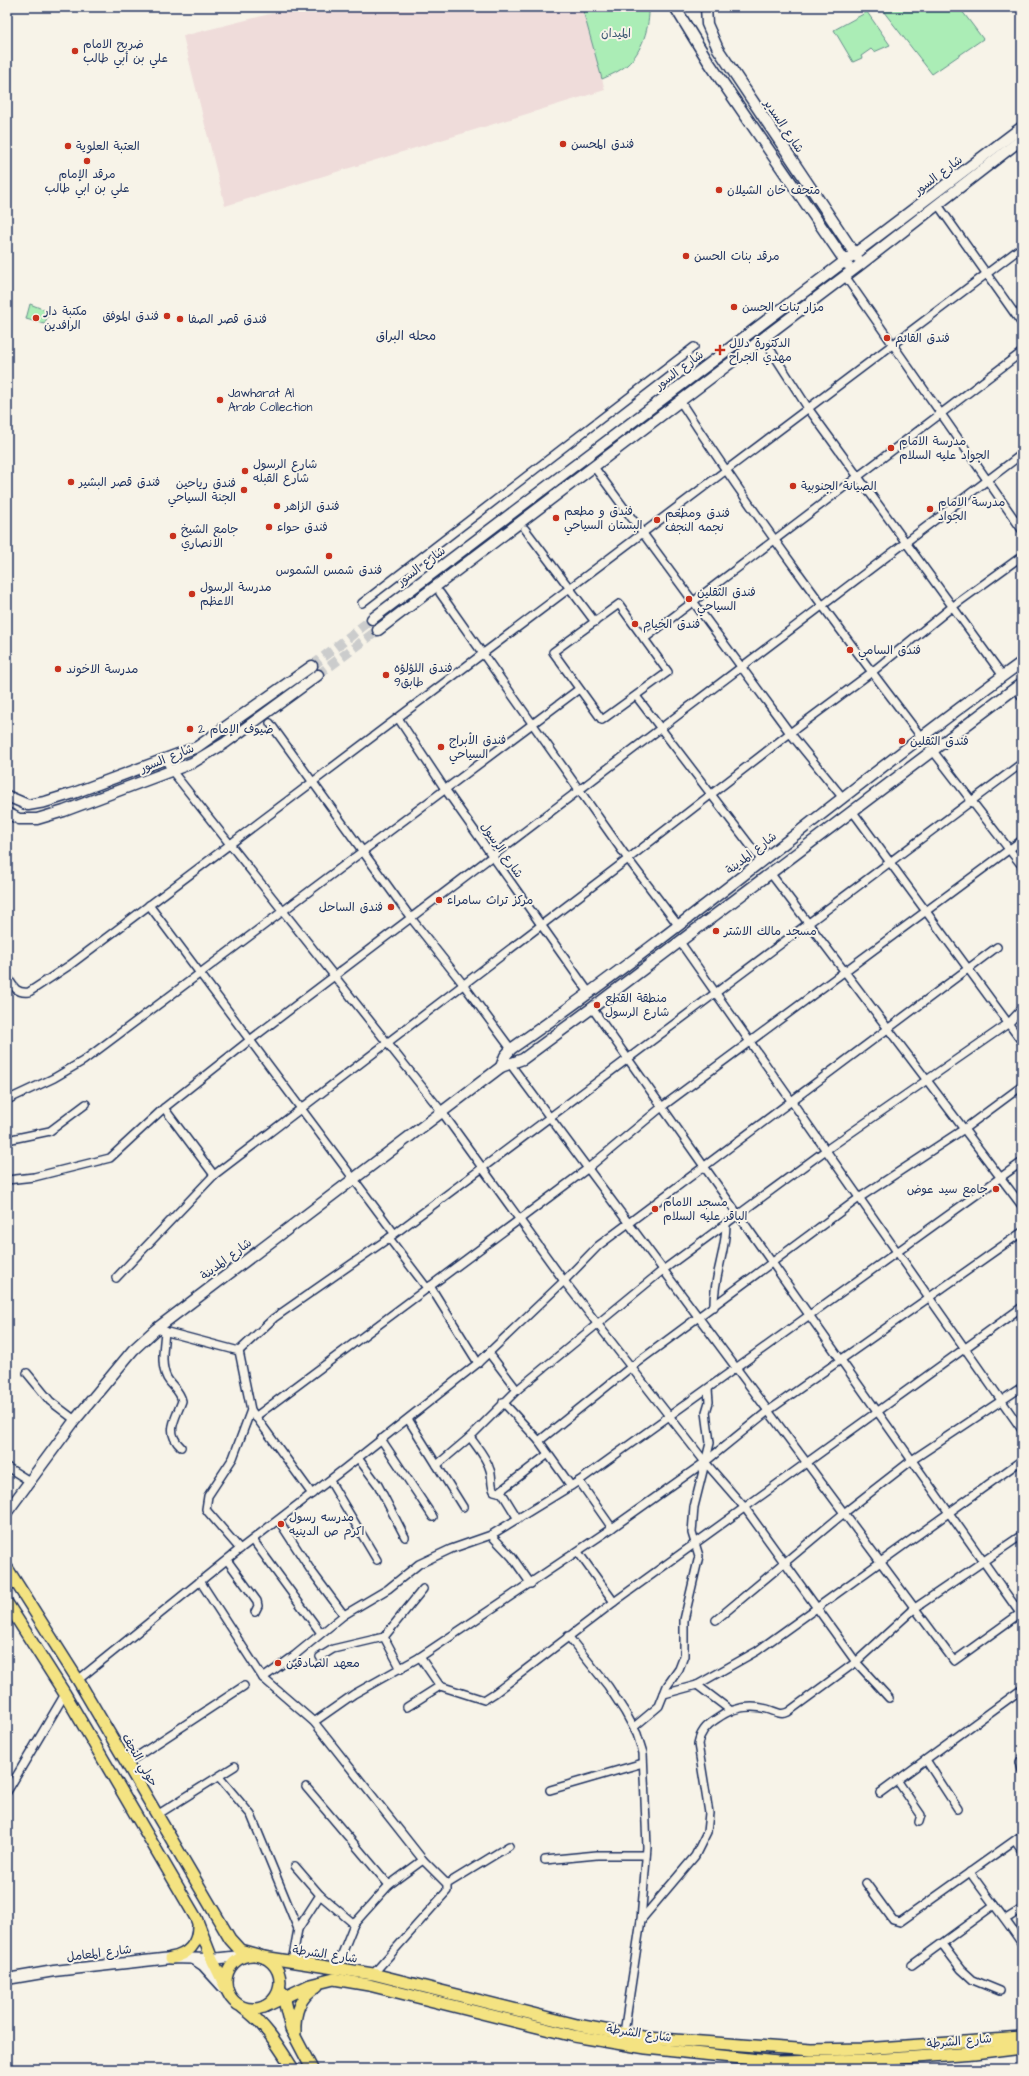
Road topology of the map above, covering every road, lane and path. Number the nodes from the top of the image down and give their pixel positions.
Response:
1 (675, 7) edge
2 (706, 7) edge
3 (1022, 127) edge
4 (772, 132) junction
5 (761, 140) junction
6 (1022, 140) edge
7 (938, 205) junction
8 (893, 225) junction
9 (900, 234) junction
10 (1022, 247) edge
11 (854, 253) junction
12 (844, 260) junction
13 (862, 264) junction
14 (849, 273) junction
15 (987, 273) junction
16 (1022, 324) edge
17 (763, 338) junction
18 (893, 344) junction
19 (694, 347) dead end
20 (1022, 352) edge
21 (680, 402) junction
22 (808, 408) junction
23 (941, 414) junction
24 (1022, 454) edge
25 (594, 467) junction
26 (725, 471) junction
27 (858, 476) junction
28 (987, 480) junction
29 (525, 529) dead end
30 (1022, 530) edge
31 (642, 533) junction
32 (775, 540) junction
33 (906, 542) junction
34 (1022, 556) edge
35 (570, 588) junction
36 (440, 593) dead end
37 (694, 601) junction
38 (362, 603) dead end
39 (823, 605) junction
40 (952, 607) junction
41 (372, 619) tunnel mouth
42 (595, 622) junction
43 (378, 630) tunnel mouth
44 (644, 639) junction
45 (483, 653) junction
46 (1022, 662) edge
47 (312, 666) tunnel mouth
48 (741, 668) junction
49 (872, 672) junction
50 (318, 675) tunnel mouth
51 (1003, 676) junction
52 (1019, 685) edge
53 (579, 689) junction
54 (636, 696) junction
55 (1022, 697) edge
56 (398, 718) junction
57 (270, 723) dead end
58 (533, 723) junction
59 (661, 728) junction
60 (790, 732) junction
61 (922, 738) junction
62 (933, 751) junction
63 (165, 759) junction
64 (1022, 763) edge
65 (172, 771) junction
66 (313, 782) junction
67 (445, 789) junction
68 (579, 790) junction
69 (711, 793) junction
70 (7, 796) edge
71 (843, 798) junction
72 (971, 802) junction
73 (853, 812) junction
74 (7, 813) edge
75 (1022, 840) edge
76 (229, 845) junction
77 (1009, 850) junction
78 (362, 851) junction
79 (492, 856) junction
80 (628, 859) junction
81 (762, 861) junction
82 (890, 862) junction
83 (1022, 866) edge
84 (771, 874) junction
85 (149, 905) junction
86 (282, 911) junction
87 (926, 911) junction
88 (411, 918) junction
89 (809, 923) junction
90 (540, 924) junction
91 (678, 925) junction
92 (680, 942) junction
93 (996, 947) dead end
94 (968, 968) junction
95 (845, 971) junction
96 (200, 973) junction
97 (7, 976) edge
98 (334, 976) junction
99 (463, 984) junction
100 (590, 994) junction
101 (716, 994) junction
102 (592, 1008) junction
103 (1022, 1009) edge
104 (1008, 1023) junction
105 (888, 1028) junction
106 (250, 1040) junction
107 (387, 1042) junction
108 (750, 1042) junction
109 (1022, 1042) edge
110 (509, 1056) junction
111 (630, 1058) junction
112 (927, 1080) junction
113 (1022, 1086) edge
114 (7, 1100) edge
115 (791, 1100) junction
116 (86, 1104) dead end
117 (663, 1106) junction
118 (164, 1108) junction
119 (300, 1108) junction
120 (442, 1112) junction
121 (550, 1118) junction
122 (964, 1129) junction
123 (7, 1140) edge
124 (826, 1150) junction
125 (1022, 1162) edge
126 (705, 1165) junction
127 (482, 1168) junction
128 (587, 1169) junction
129 (214, 1175) junction
130 (1000, 1177) junction
131 (353, 1178) junction
132 (7, 1180) edge
133 (860, 1198) junction
134 (1022, 1206) edge
135 (739, 1214) junction
136 (519, 1220) junction
137 (628, 1222) junction
138 (726, 1224) junction
139 (1022, 1232) edge
140 (391, 1236) junction
141 (897, 1252) junction
142 (773, 1263) junction
143 (663, 1270) junction
144 (116, 1278) dead end
145 (564, 1281) junction
146 (428, 1287) junction
147 (929, 1298) junction
148 (714, 1306) junction
149 (1022, 1307) edge
150 (810, 1315) junction
151 (698, 1317) junction
152 (597, 1323) junction
153 (160, 1330) junction
154 (965, 1348) junction
155 (239, 1351) junction
156 (489, 1353) junction
157 (842, 1360) junction
158 (478, 1362) junction
159 (632, 1367) junction
160 (736, 1367) junction
161 (27, 1373) dead end
162 (1022, 1387) edge
163 (708, 1389) junction
164 (517, 1390) junction
165 (1002, 1401) junction
166 (504, 1402) junction
167 (878, 1411) junction
168 (768, 1412) junction
169 (253, 1414) junction
170 (670, 1416) junction
171 (408, 1419) junction
172 (75, 1420) junction
173 (1022, 1430) edge
174 (470, 1437) junction
175 (381, 1439) junction
176 (539, 1442) junction
177 (181, 1447) dead end
178 (548, 1454) junction
179 (358, 1458) junction
180 (912, 1460) junction
181 (1022, 1460) edge
182 (706, 1462) junction
183 (806, 1462) junction
184 (437, 1465) junction
185 (7, 1467) edge
186 (330, 1481) junction
187 (579, 1481) junction
188 (30, 1482) junction
189 (571, 1486) junction
190 (499, 1492) junction
191 (312, 1494) junction
192 (463, 1507) dead end
193 (745, 1508) junction
194 (7, 1512) edge
195 (844, 1513) junction
196 (949, 1513) junction
197 (433, 1517) dead end
198 (518, 1519) junction
199 (279, 1521) junction
200 (612, 1528) junction
201 (491, 1535) junction
202 (1022, 1535) edge
203 (405, 1537) dead end
204 (254, 1540) junction
205 (694, 1544) junction
206 (240, 1549) junction
207 (578, 1552) junction
208 (227, 1560) junction
209 (377, 1560) dead end
210 (880, 1562) junction
211 (984, 1562) junction
212 (784, 1564) junction
213 (7, 1568) edge
214 (200, 1581) junction
215 (531, 1584) junction
216 (423, 1589) dead end
217 (614, 1602) junction
218 (7, 1603) edge
219 (817, 1608) junction
220 (914, 1608) junction
221 (255, 1612) dead end
222 (1021, 1614) edge
223 (344, 1615) junction
224 (716, 1620) dead end
225 (321, 1633) junction
226 (568, 1636) junction
227 (384, 1637) junction
228 (320, 1657) dead end
229 (420, 1657) junction
230 (856, 1662) junction
231 (68, 1664) junction
232 (401, 1669) junction
233 (52, 1674) junction
234 (263, 1678) junction
235 (78, 1681) junction
236 (697, 1685) junction
237 (244, 1686) dead end
238 (440, 1686) junction
239 (1022, 1689) edge
240 (65, 1694) junction
241 (664, 1694) junction
242 (889, 1698) dead end
243 (408, 1707) dead end
244 (730, 1710) junction
245 (314, 1722) junction
246 (634, 1727) junction
247 (1022, 1758) edge
248 (926, 1760) junction
249 (126, 1763) junction
250 (643, 1763) junction
251 (235, 1766) dead end
252 (1022, 1770) edge
253 (219, 1777) junction
254 (897, 1780) junction
255 (306, 1787) dead end
256 (550, 1790) dead end
257 (7, 1792) edge
258 (880, 1793) dead end
259 (958, 1809) dead end
260 (157, 1816) junction
261 (919, 1822) dead end
262 (1022, 1836) edge
263 (1015, 1841) junction
264 (509, 1846) dead end
265 (1022, 1851) edge
266 (646, 1855) junction
267 (423, 1860) junction
268 (545, 1860) dead end
269 (296, 1866) dead end
270 (970, 1872) junction
271 (866, 1882) dead end
272 (447, 1884) junction
273 (389, 1885) junction
274 (320, 1895) junction
275 (994, 1906) junction
276 (1022, 1909) edge
277 (196, 1918) junction
278 (1006, 1919) junction
279 (641, 1920) junction
280 (354, 1924) junction
281 (298, 1929) junction
282 (942, 1944) junction
283 (1022, 1944) edge
284 (257, 1956) junction
285 (171, 1958) junction
286 (194, 1959) junction
287 (212, 1959) junction
288 (292, 1962) junction
289 (912, 1965) dead end
290 (335, 1974) junction
291 (373, 1974) junction
292 (7, 1979) edge
293 (280, 1980) junction
294 (1000, 1991) dead end
295 (228, 1992) junction
296 (282, 1998) junction
297 (236, 2003) junction
298 (264, 2007) junction
299 (624, 2033) junction
300 (1022, 2038) edge
301 (295, 2039) junction
302 (1022, 2047) edge
303 (292, 2069) edge
304 (312, 2069) edge

1 - 5 main road
2 - 4 main road, شارع السدير
3 - 8 main road, شارع السور
4 - 5 main road
4 - 11 main road, شارع السدير
5 - 12 main road
6 - 7 main road, شارع السور
7 - 9 main road, شارع السور
7 - 15 street
8 - 9 main road
8 - 11 main road, شارع السور
9 - 13 main road, شارع السور
10 - 15 street
11 - 12 main road, شارع السور
11 - 13 main road, شارع السدير
12 - 14 main road
12 - 41 main road, شارع السور
13 - 14 main road, شارع السور
14 - 17 main road, شارع السور
14 - 18 street
15 - 16 street
15 - 18 street
17 - 21 main road, شارع السور
17 - 22 street
18 - 22 street
18 - 23 street
19 - 38 street
20 - 23 street
21 - 25 main road, شارع السور
21 - 26 street
22 - 26 street
22 - 27 street
23 - 27 street
23 - 28 street
24 - 28 street
25 - 31 street
25 - 43 main road, شارع السور
26 - 31 street
26 - 32 street
27 - 32 street
27 - 33 street
28 - 30 street
28 - 33 street
29 - 35 street
31 - 35 street
31 - 37 street
32 - 37 street
32 - 39 street
33 - 39 street
33 - 40 street
34 - 40 street
35 - 42 street
35 - 45 street
36 - 45 street
37 - 44 street
37 - 48 street
39 - 48 street
39 - 49 street
40 - 49 street
40 - 51 street
42 - 44 street
42 - 53 street
44 - 54 street
45 - 56 street
45 - 58 street
46 - 51 main road, شارع المدينة
47 - 63 main road, شارع السور
48 - 59 street
48 - 60 street
49 - 60 street
49 - 61 street
50 - 65 main road, شارع السور
51 - 61 main road, شارع المدينة
52 - 55 street
52 - 62 main road
53 - 54 street
53 - 58 street
54 - 59 street
56 - 66 street
56 - 67 street, شارع الرسول
57 - 66 street
58 - 67 street
58 - 68 street
59 - 68 street
59 - 69 street
60 - 69 street
60 - 71 street
61 - 71 main road, شارع المدينة
62 - 72 street
62 - 73 main road
63 - 65 street
63 - 70 main road, شارع السور
64 - 72 street
65 - 74 main road, شارع السور
65 - 76 street
66 - 76 street
66 - 78 street
67 - 78 street
67 - 79 street, شارع الرسول
68 - 79 street
68 - 80 street
69 - 80 street
69 - 81 street
71 - 81 main road, شارع المدينة
72 - 77 street
72 - 82 street
73 - 82 street
73 - 84 main road
75 - 77 street
76 - 85 street
76 - 86 street
77 - 83 street
77 - 87 street
78 - 86 street
78 - 88 street
79 - 88 street
79 - 90 street, شارع الرسول
80 - 90 street
80 - 91 street
81 - 91 main road, شارع المدينة
82 - 87 street
82 - 89 street
84 - 89 street
84 - 92 main road
85 - 96 street
85 - 97 street
86 - 96 street
86 - 98 street
87 - 94 street
87 - 95 street
88 - 98 street
88 - 99 street
89 - 95 street
89 - 101 street
90 - 99 street
90 - 100 street, شارع الرسول
91 - 100 main road, شارع المدينة
92 - 101 street
92 - 102 main road
93 - 94 street
94 - 104 street
94 - 105 street
95 - 105 street
95 - 108 street
96 - 106 street
96 - 114 street
98 - 106 street
98 - 107 street
99 - 107 street
99 - 110 street
100 - 110 main road, شارع المدينة
101 - 108 street
101 - 111 street
102 - 110 main road
102 - 111 street
103 - 104 street
104 - 109 street
104 - 112 street
105 - 112 street
105 - 115 street
106 - 118 street
106 - 119 street
107 - 119 street
107 - 120 street
108 - 115 street
108 - 117 street
110 - 120 main road, شارع المدينة
110 - 121 street
111 - 117 street
111 - 121 street
112 - 122 street
112 - 124 street
113 - 122 street
115 - 124 street
115 - 126 street
116 - 123 street
117 - 126 street
117 - 128 street
118 - 129 street
118 - 132 street
119 - 129 street
119 - 131 street
120 - 127 street
120 - 131 main road, شارع المدينة
121 - 127 street
121 - 128 street
122 - 130 street
122 - 133 street
124 - 133 street
124 - 135 street
125 - 130 street
126 - 135 street
126 - 137 street
127 - 136 street
127 - 140 street
128 - 136 street
128 - 137 street
129 - 144 street
130 - 134 street
130 - 141 street
131 - 140 street
131 - 153 main road, شارع المدينة
133 - 141 street
133 - 142 street
135 - 138 street
135 - 142 street
136 - 145 street
136 - 146 street
137 - 143 street
137 - 145 street
138 - 143 street
138 - 148 street
139 - 147 street
140 - 146 street
140 - 155 street
141 - 147 street
141 - 150 street
142 - 148 street
142 - 150 street
143 - 151 street
143 - 152 street
145 - 152 street
145 - 156 street
146 - 158 street
146 - 169 street
147 - 154 street
147 - 157 street
148 - 151 street
149 - 154 street
150 - 157 street
150 - 160 street
151 - 159 street
151 - 160 street
152 - 159 street
152 - 164 street
153 - 155 street
153 - 172 main road, شارع المدينة
153 - 177 street
154 - 165 street
154 - 167 street
155 - 169 street
156 - 158 street
156 - 164 street
157 - 167 street
157 - 168 street
158 - 171 street
159 - 170 street
159 - 176 street
160 - 163 street
160 - 168 street
161 - 172 street
162 - 165 street
163 - 170 street
163 - 182 street
164 - 166 street
165 - 173 street
165 - 180 street
166 - 174 street
166 - 176 street
167 - 180 street
167 - 183 street
168 - 182 street
168 - 183 street
169 - 191 street
169 - 206 street
170 - 182 street
170 - 187 street
171 - 175 street
171 - 184 street
172 - 188 main road, شارع المدينة
174 - 184 street
174 - 190 street
175 - 179 street
175 - 197 street
176 - 178 street
178 - 189 street
178 - 190 street
179 - 186 street
179 - 203 street
180 - 195 street
180 - 196 street
181 - 196 street
182 - 193 street
182 - 200 street
182 - 205 street
183 - 193 street
183 - 195 street
184 - 192 street
185 - 188 street
186 - 191 street
186 - 209 street
187 - 189 street
187 - 200 street
188 - 194 main road, شارع المدينة
189 - 198 street
190 - 198 street
191 - 199 street
193 - 205 street
193 - 212 street
195 - 210 street
195 - 212 street
196 - 210 street
196 - 211 street
198 - 201 street
199 - 204 street
199 - 223 street
200 - 207 street
201 - 215 street
201 - 223 street
202 - 211 street
204 - 206 street
204 - 225 street
205 - 217 street
205 - 241 street
206 - 208 street
207 - 215 street
207 - 217 street
208 - 214 street
208 - 221 street
210 - 219 street
210 - 220 street
211 - 220 street
211 - 222 street
212 - 219 street
212 - 224 street
213 - 231 main road, حولي النجف
214 - 234 street
214 - 235 street
215 - 229 street
216 - 227 street
217 - 226 street
218 - 233 main road
219 - 230 street
219 - 236 street
220 - 222 street
220 - 230 street
223 - 225 street
225 - 234 street
226 - 238 street
226 - 246 street
227 - 228 street
227 - 232 street
229 - 232 street
229 - 238 street
230 - 242 street
230 - 244 street
231 - 233 main road
231 - 235 main road, حولي النجف
232 - 245 street
233 - 240 main road
234 - 245 street
235 - 240 main road
235 - 249 main road, حولي النجف
236 - 241 street
236 - 244 street
237 - 249 street
238 - 243 street
239 - 248 street
240 - 257 street
240 - 277 main road
241 - 246 street
244 - 279 street
245 - 267 street
246 - 250 street
247 - 252 street
248 - 254 street
248 - 259 street
249 - 260 main road, حولي النجف
250 - 256 street
250 - 266 street
251 - 253 street
253 - 260 street
253 - 281 street
254 - 258 street
254 - 261 street
255 - 273 street
260 - 284 main road, حولي النجف
262 - 263 street
263 - 265 street
263 - 270 street
264 - 272 street
266 - 268 street
266 - 279 street
267 - 272 street
267 - 273 street
269 - 274 street
270 - 271 street
270 - 275 street
272 - 291 street
273 - 280 street
274 - 280 street
274 - 281 street
275 - 278 street
275 - 282 street
276 - 278 street
277 - 285 main road
277 - 287 main road
278 - 283 street
279 - 299 street
280 - 290 street
281 - 288 street
282 - 289 street
282 - 294 street
284 - 287 main road, شارع المعامل
284 - 288 main road, شارع الشرطة
284 - 293 main road
284 - 295 main road
285 - 286 main road, شارع المعامل
285 - 292 main road, شارع المعامل
286 - 287 main road, شارع المعامل
286 - 295 main road
287 - 295 main road
288 - 290 main road, شارع الشرطة
290 - 291 main road, شارع الشرطة
290 - 296 main road, شارع الشرطة
290 - 301 main road
290 - 302 main road, شارع الشرطة
291 - 299 main road, شارع الشرطة
293 - 296 main road
293 - 298 main road
295 - 297 main road
296 - 298 main road, شارع الشرطة
296 - 301 main road
297 - 298 main road
297 - 303 main road
299 - 300 main road, شارع الشرطة
301 - 304 main road

